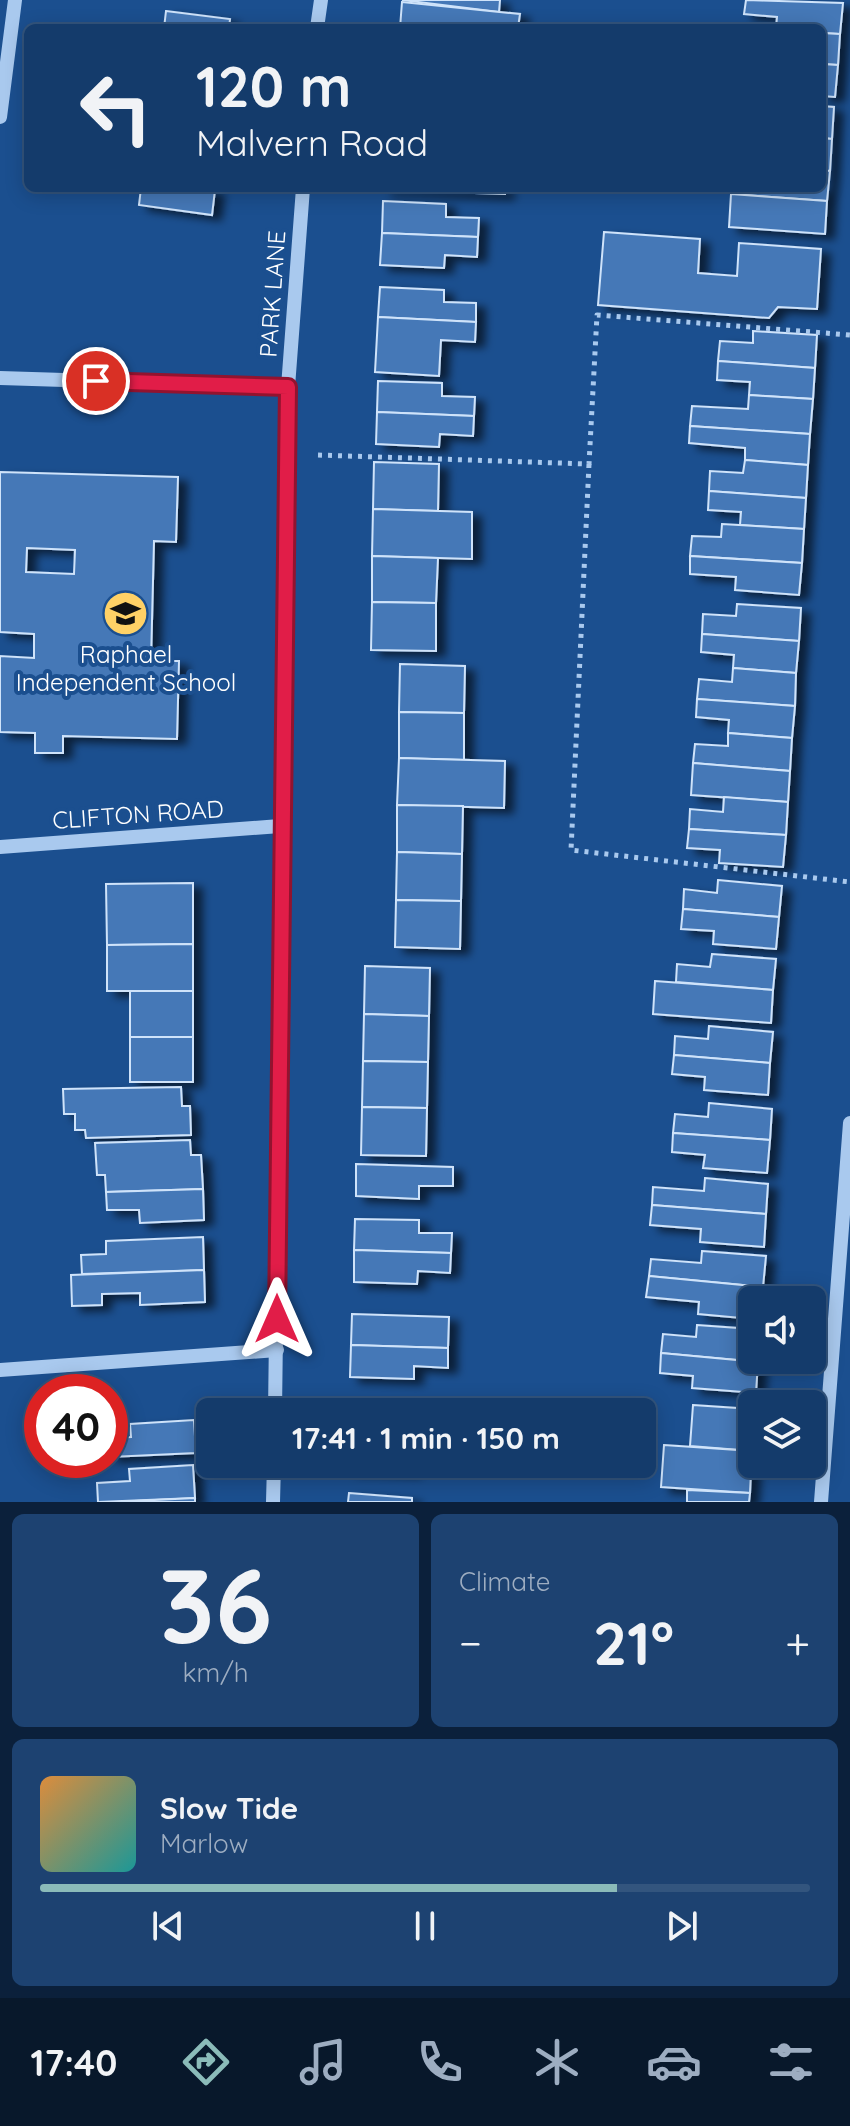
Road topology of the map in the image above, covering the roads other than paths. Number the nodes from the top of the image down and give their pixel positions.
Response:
1 (15, 0) edge
2 (321, 0) edge
3 (318, 24) edge
4 (0, 117) edge
5 (303, 192) edge
6 (0, 378) edge
7 (288, 387) junction
8 (280, 826) junction
9 (0, 847) edge
10 (850, 1123) edge
11 (277, 1350) junction
12 (0, 1370) edge
13 (275, 1398) edge
14 (274, 1478) edge
15 (273, 1502) edge
16 (821, 1502) edge

1 - 4 street
2 - 3 street
5 - 7 street, PARK LANE
6 - 7 street
7 - 8 street, PARK LANE
8 - 9 street, CLIFTON ROAD
8 - 11 street, PARK LANE
10 - 16 street
11 - 12 street
11 - 13 street, PARK LANE
14 - 15 street

